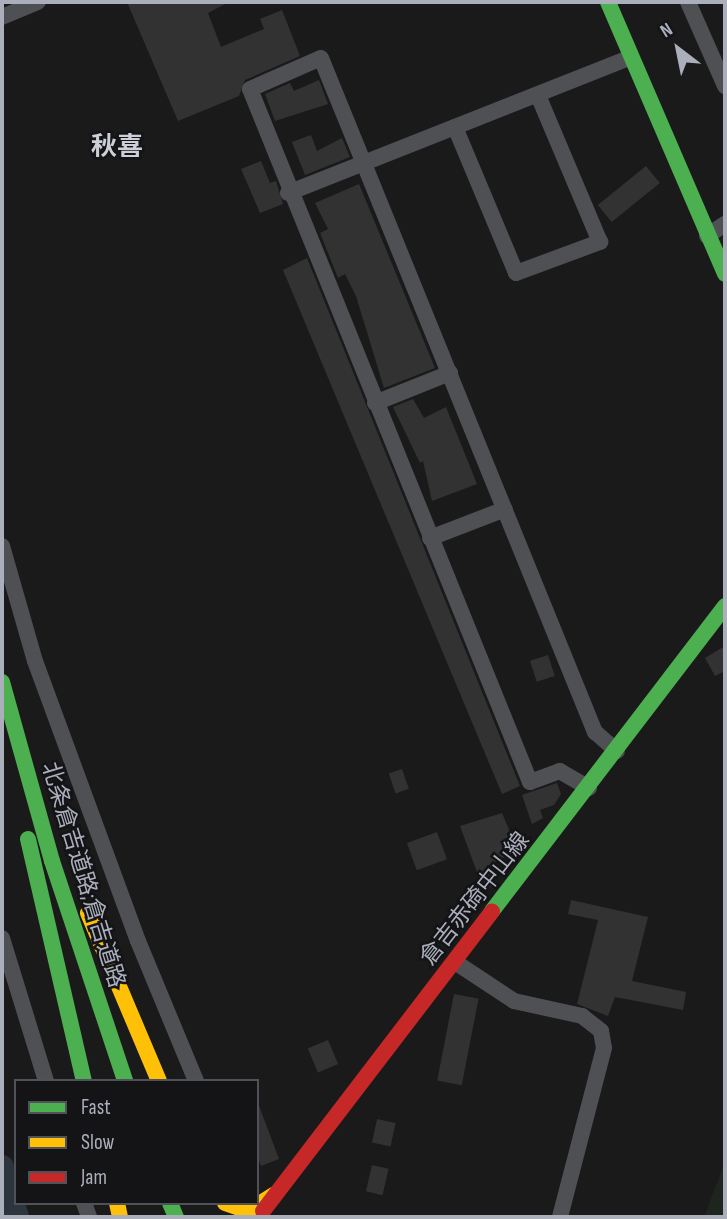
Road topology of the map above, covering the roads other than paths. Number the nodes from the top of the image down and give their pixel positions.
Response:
1 (37, 2) edge
2 (608, 2) edge
3 (688, 2) edge
4 (2, 17) edge
5 (631, 57) junction
6 (725, 86) edge
7 (538, 94) junction
8 (455, 127) junction
9 (365, 163) junction
10 (288, 193) junction
11 (725, 224) edge
12 (707, 236) junction
13 (725, 274) edge
14 (450, 373) junction
15 (375, 403) junction
16 (505, 509) junction
17 (430, 538) junction
18 (2, 546) edge
19 (725, 606) edge
20 (3, 688) edge
21 (2, 729) edge
22 (617, 751) junction
23 (13, 766) junction
24 (589, 788) junction
25 (2, 938) edge
26 (455, 962) junction
27 (45, 1079) edge
28 (84, 1079) edge
29 (112, 1079) edge
30 (124, 1079) edge
31 (158, 1079) edge
32 (195, 1079) edge
33 (274, 1195) junction
34 (259, 1204) edge
35 (232, 1205) edge
36 (257, 1205) edge
37 (259, 1217) edge
38 (560, 1217) edge

1 - 4 street
2 - 5 main road
3 - 6 street
5 - 7 street
5 - 12 main road
7 - 8 street
7 - 8 street
8 - 9 street
9 - 10 street
9 - 10 street
9 - 14 street
10 - 15 street
11 - 12 street
12 - 13 main road
14 - 15 street
14 - 16 street
15 - 17 street
16 - 17 street
16 - 22 street
17 - 24 street
18 - 32 street
19 - 22 main road, 倉吉赤碕中山線
20 - 30 main road, 北条倉吉道路;倉吉道路
20 - 31 main road
21 - 23 main road, 北条倉吉道路;倉吉道路
22 - 24 main road, 倉吉赤碕中山線
23 - 28 main road
23 - 29 main road, 北条倉吉道路;倉吉道路
24 - 26 main road, 倉吉赤碕中山線
25 - 27 street
26 - 33 main road, 倉吉赤碕中山線
26 - 38 street
33 - 34 main road
33 - 37 main road, 倉吉赤碕中山線
35 - 36 main road

